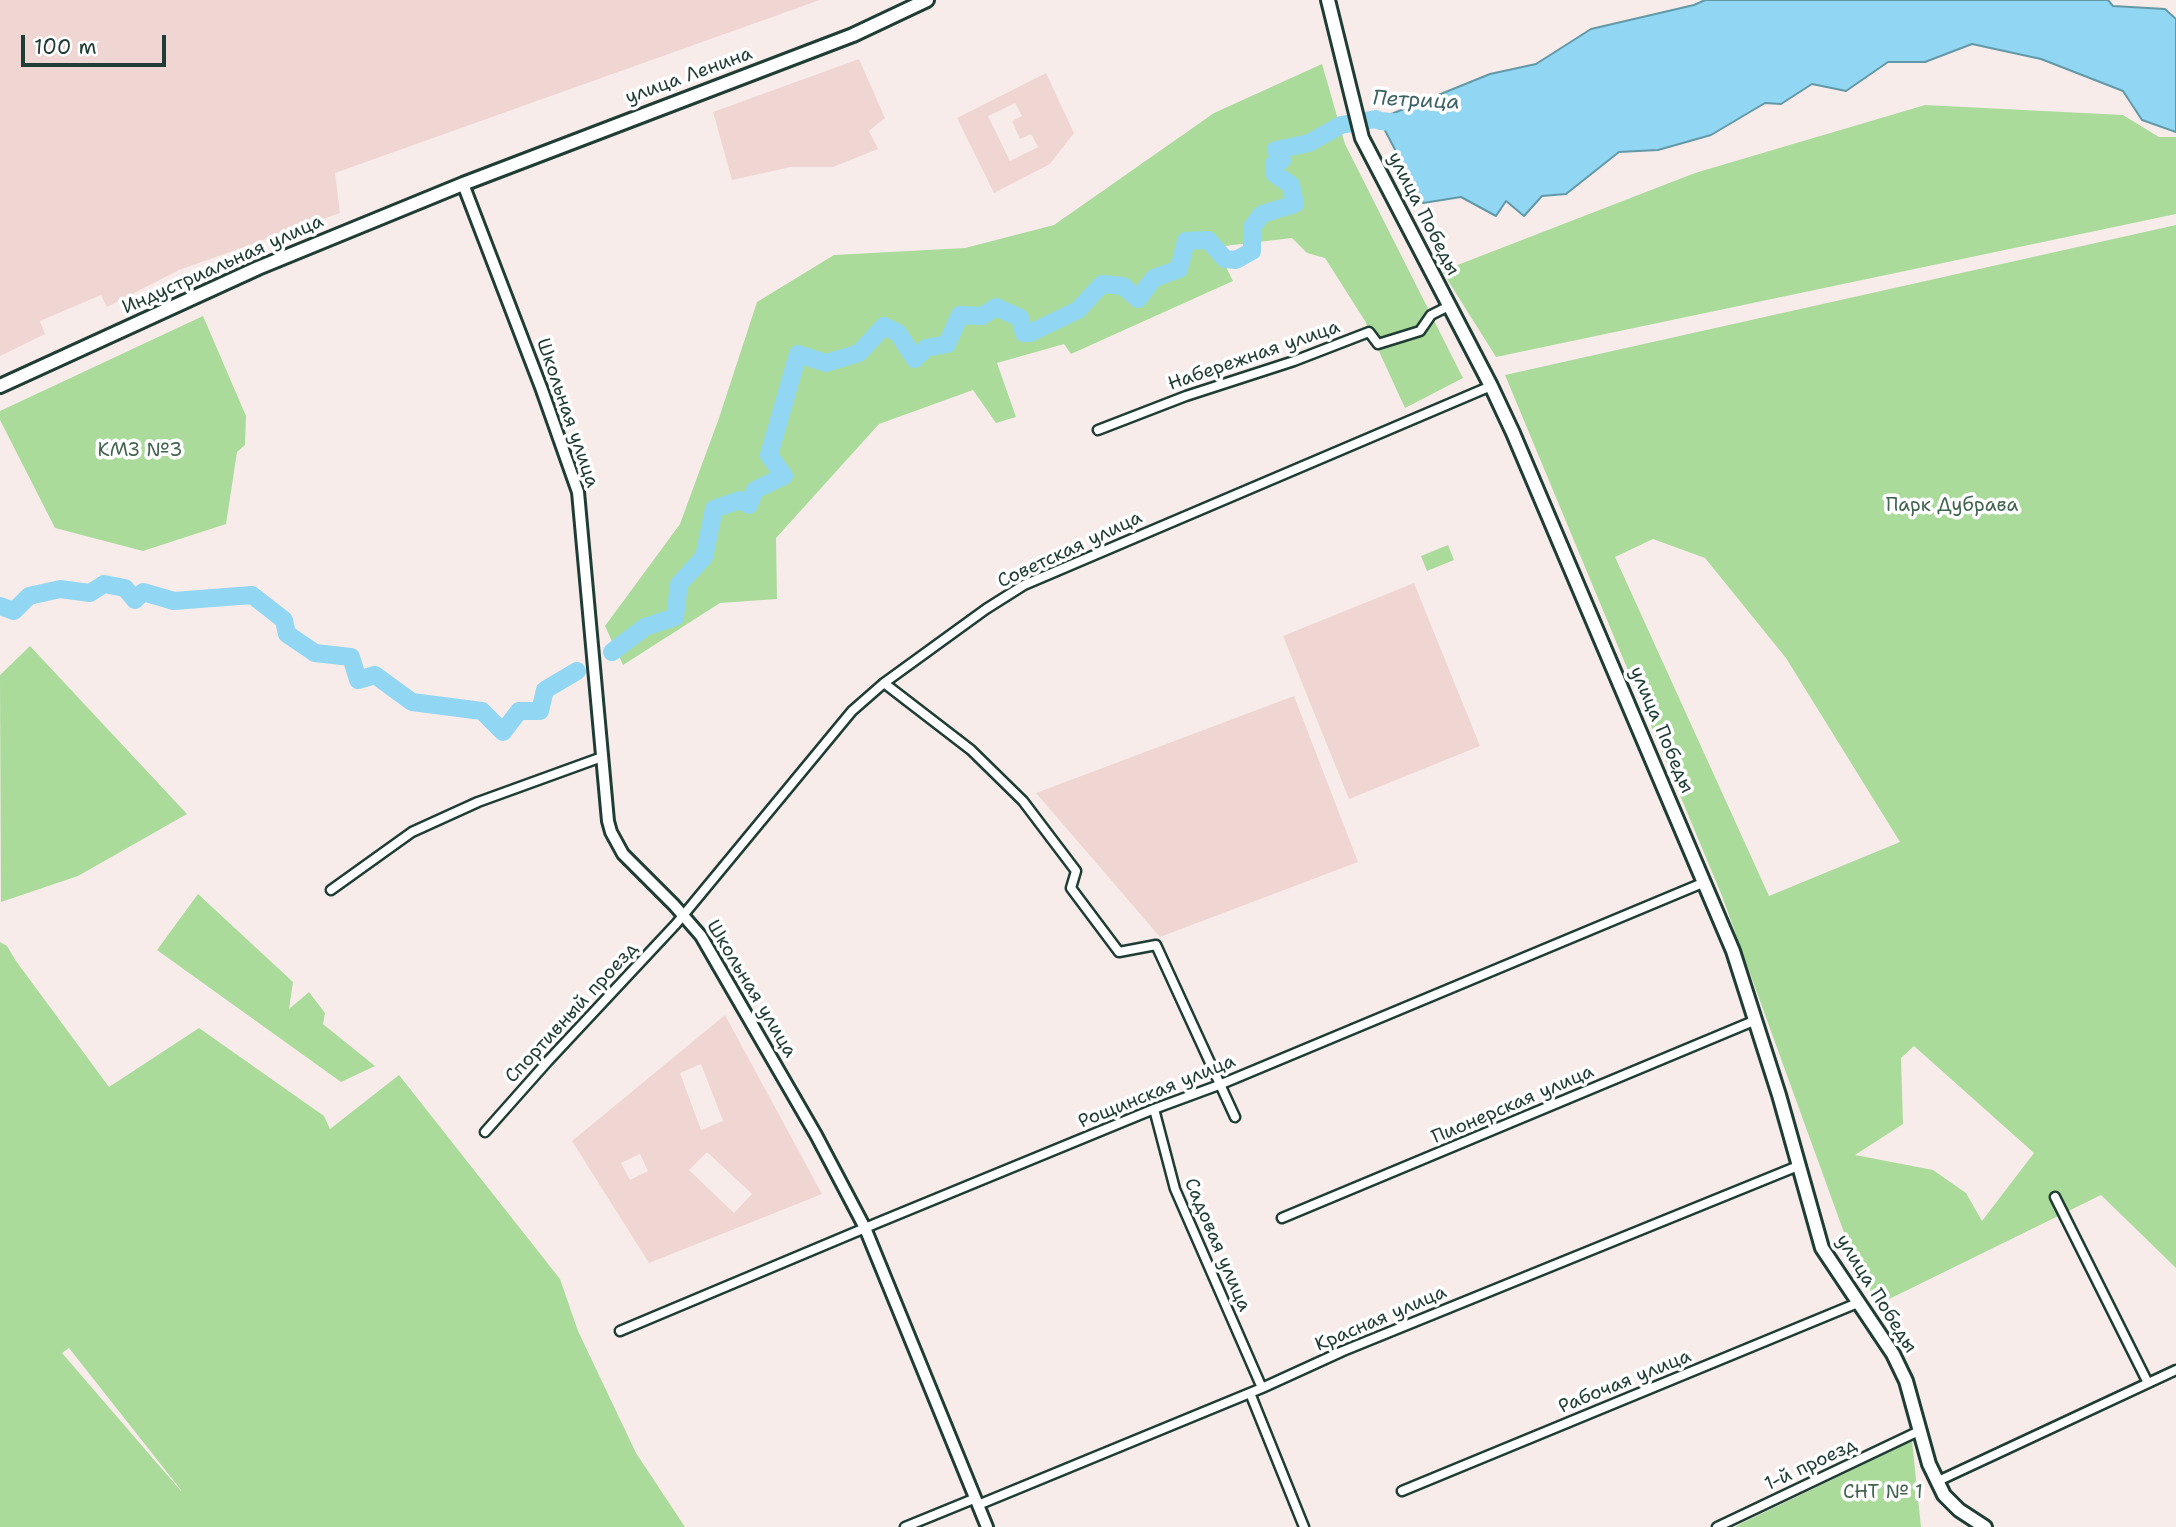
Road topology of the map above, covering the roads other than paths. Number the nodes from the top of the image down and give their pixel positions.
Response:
1 (927, 0) edge
2 (1328, 0) edge
3 (463, 184) junction
4 (1449, 306) junction
5 (0, 386) edge
6 (1491, 386) junction
7 (1098, 430) dead end
8 (884, 683) junction
9 (602, 757) junction
10 (1705, 882) junction
11 (331, 890) dead end
12 (684, 915) junction
13 (1756, 1020) junction
14 (1219, 1085) junction
15 (1154, 1109) junction
16 (1235, 1117) dead end
17 (485, 1132) dead end
18 (1798, 1166) junction
19 (2055, 1197) dead end
20 (1282, 1218) dead end
21 (865, 1228) junction
22 (1860, 1302) junction
23 (620, 1331) dead end
24 (2176, 1370) edge
25 (2148, 1383) junction
26 (1262, 1388) junction
27 (1250, 1393) junction
28 (1919, 1431) junction
29 (1936, 1482) junction
30 (1402, 1491) dead end
31 (977, 1501) junction
32 (905, 1527) edge
33 (987, 1527) edge
34 (1304, 1527) edge
35 (1717, 1527) edge
36 (1985, 1527) edge

1 - 3 main road, улица Ленина
2 - 4 main road, улица Победы
3 - 5 main road, Индустриальная улица
3 - 9 street, Школьная улица
4 - 6 main road, улица Победы
4 - 7 street, Набережная улица
6 - 8 street, Советская улица
6 - 10 main road, улица Победы
8 - 12 street, Советская улица
8 - 14 street
9 - 11 street
9 - 12 street, Школьная улица
10 - 13 main road, улица Победы
10 - 14 street, Рощинская улица
12 - 17 street, Спортивный проезд
12 - 21 street, Школьная улица
13 - 18 main road, улица Победы
13 - 20 street, Пионерская улица
14 - 15 street, Рощинская улица
14 - 16 street
15 - 21 street, Рощинская улица
15 - 26 street, Садовая улица
18 - 22 main road, улица Победы
18 - 26 street, Красная улица
19 - 25 street
21 - 23 street, Рощинская улица
21 - 31 street, Школьная улица
22 - 28 main road, улица Победы
22 - 30 street, Рабочая улица
24 - 25 street
25 - 29 street
26 - 27 street, Красная улица
27 - 31 street, Красная улица
27 - 34 street
28 - 29 main road, улица Победы
28 - 35 street, 1-й проезд
29 - 36 main road
31 - 32 street, Красная улица
31 - 33 street, Школьная улица

